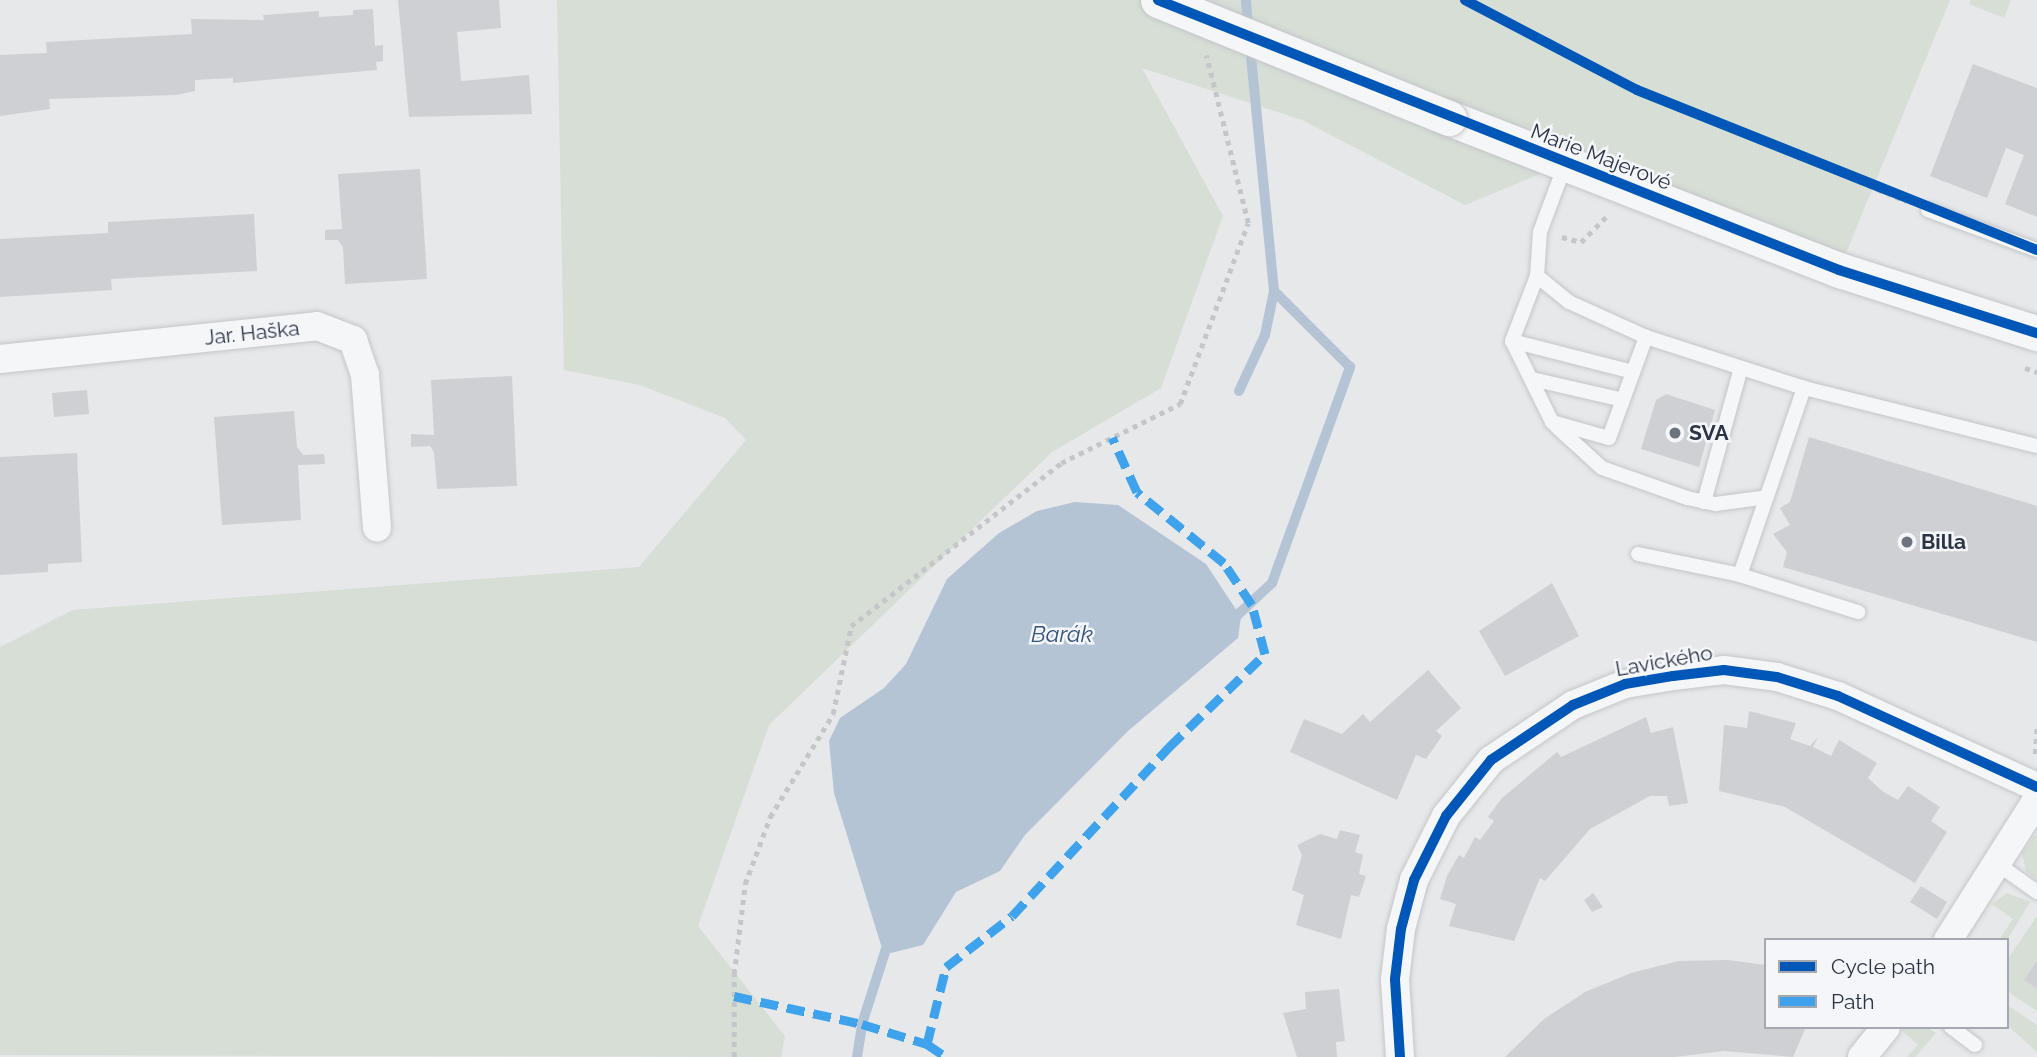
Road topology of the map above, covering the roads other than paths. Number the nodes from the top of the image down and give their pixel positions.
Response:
1 (1158, 0) edge
2 (1566, 163) junction
3 (1928, 210) road end
4 (2037, 250) edge
5 (1538, 276) junction
6 (2037, 333) edge
7 (1646, 337) junction
8 (1512, 341) junction
9 (0, 359) edge
10 (1741, 368) junction
11 (1633, 372) junction
12 (1532, 379) junction
13 (1804, 388) junction
14 (1623, 400) junction
15 (1552, 422) junction
16 (2037, 446) edge
17 (1767, 497) junction
18 (1704, 502) junction
19 (377, 528) dead end
20 (1637, 554) dead end
21 (1740, 575) junction
22 (1858, 612) dead end
23 (2037, 787) edge
24 (2037, 800) edge
25 (1999, 865) junction
26 (2037, 892) edge
27 (1949, 938) edge
28 (1884, 1029) edge
29 (1954, 1029) edge
30 (1975, 1045) dead end
31 (1400, 1057) edge
32 (1862, 1057) edge

1 - 2 street, Marie Majerové, bridge
2 - 5 lane
2 - 6 street, Marie Majerové
3 - 4 lane
5 - 7 lane
5 - 8 lane
7 - 10 lane
7 - 11 lane
8 - 11 lane
8 - 12 lane
9 - 19 street, Jar. Haška
10 - 13 lane
10 - 18 lane
11 - 14 lane
12 - 14 lane
12 - 15 lane
13 - 16 lane
13 - 17 lane
14 - 15 lane
15 - 18 lane
17 - 18 lane
17 - 21 lane
20 - 21 lane
21 - 22 lane
23 - 31 street, Lavického
24 - 25 street
25 - 26 lane
25 - 27 street
28 - 32 street
29 - 30 lane

